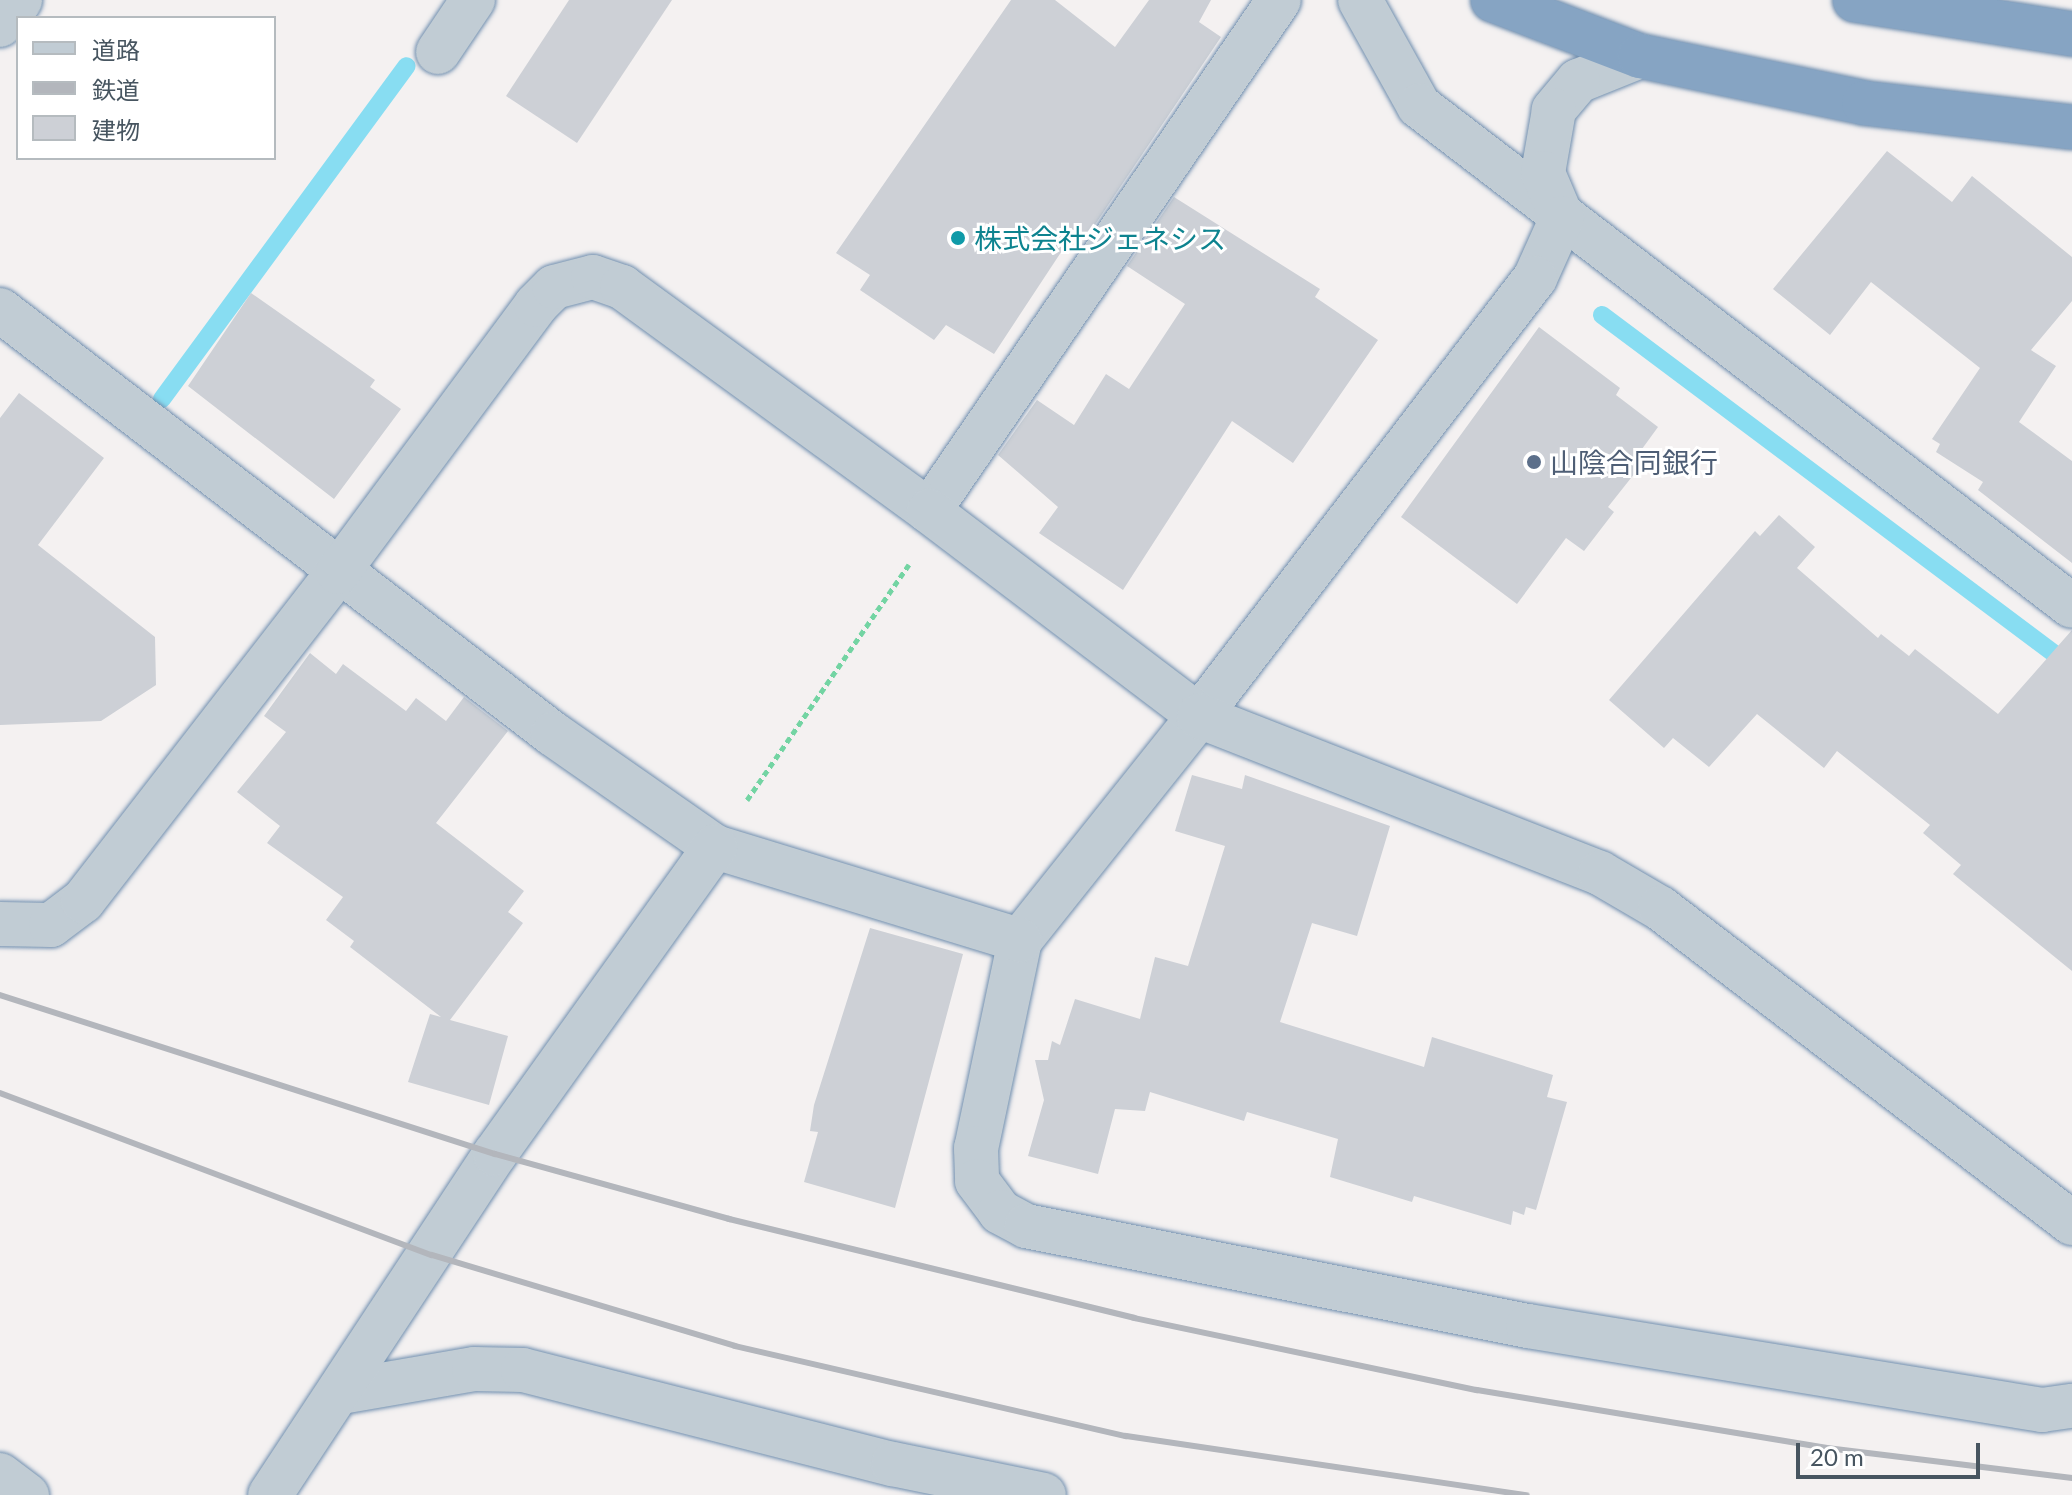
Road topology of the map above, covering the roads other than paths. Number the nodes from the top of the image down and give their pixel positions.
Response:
1 (20, 0) edge
2 (473, 0) edge
3 (1279, 0) edge
4 (1360, 0) edge
5 (1493, 0) edge
6 (1855, 0) edge
7 (0, 25) edge
8 (2072, 34) edge
9 (438, 52) dead end
10 (1640, 56) junction
11 (2072, 127) edge
12 (1562, 218) junction
13 (0, 310) edge
14 (934, 515) junction
15 (338, 572) junction
16 (2072, 606) edge
17 (1199, 716) junction
18 (715, 847) junction
19 (0, 924) edge
20 (1020, 940) junction
21 (2072, 1223) edge
22 (341, 1392) junction
23 (2072, 1406) edge
24 (0, 1475) edge
25 (27, 1495) edge
26 (270, 1495) edge
27 (1044, 1495) edge

1 - 7 street
2 - 9 street
3 - 14 street
4 - 12 street
5 - 10 highway
6 - 8 highway
10 - 11 highway
10 - 12 street
12 - 16 street
12 - 17 street
13 - 15 street
14 - 15 street
14 - 17 street
15 - 18 street
15 - 19 street
17 - 20 street
17 - 21 street
18 - 20 street
18 - 22 street
20 - 23 street
22 - 26 street
22 - 27 street
24 - 25 street

